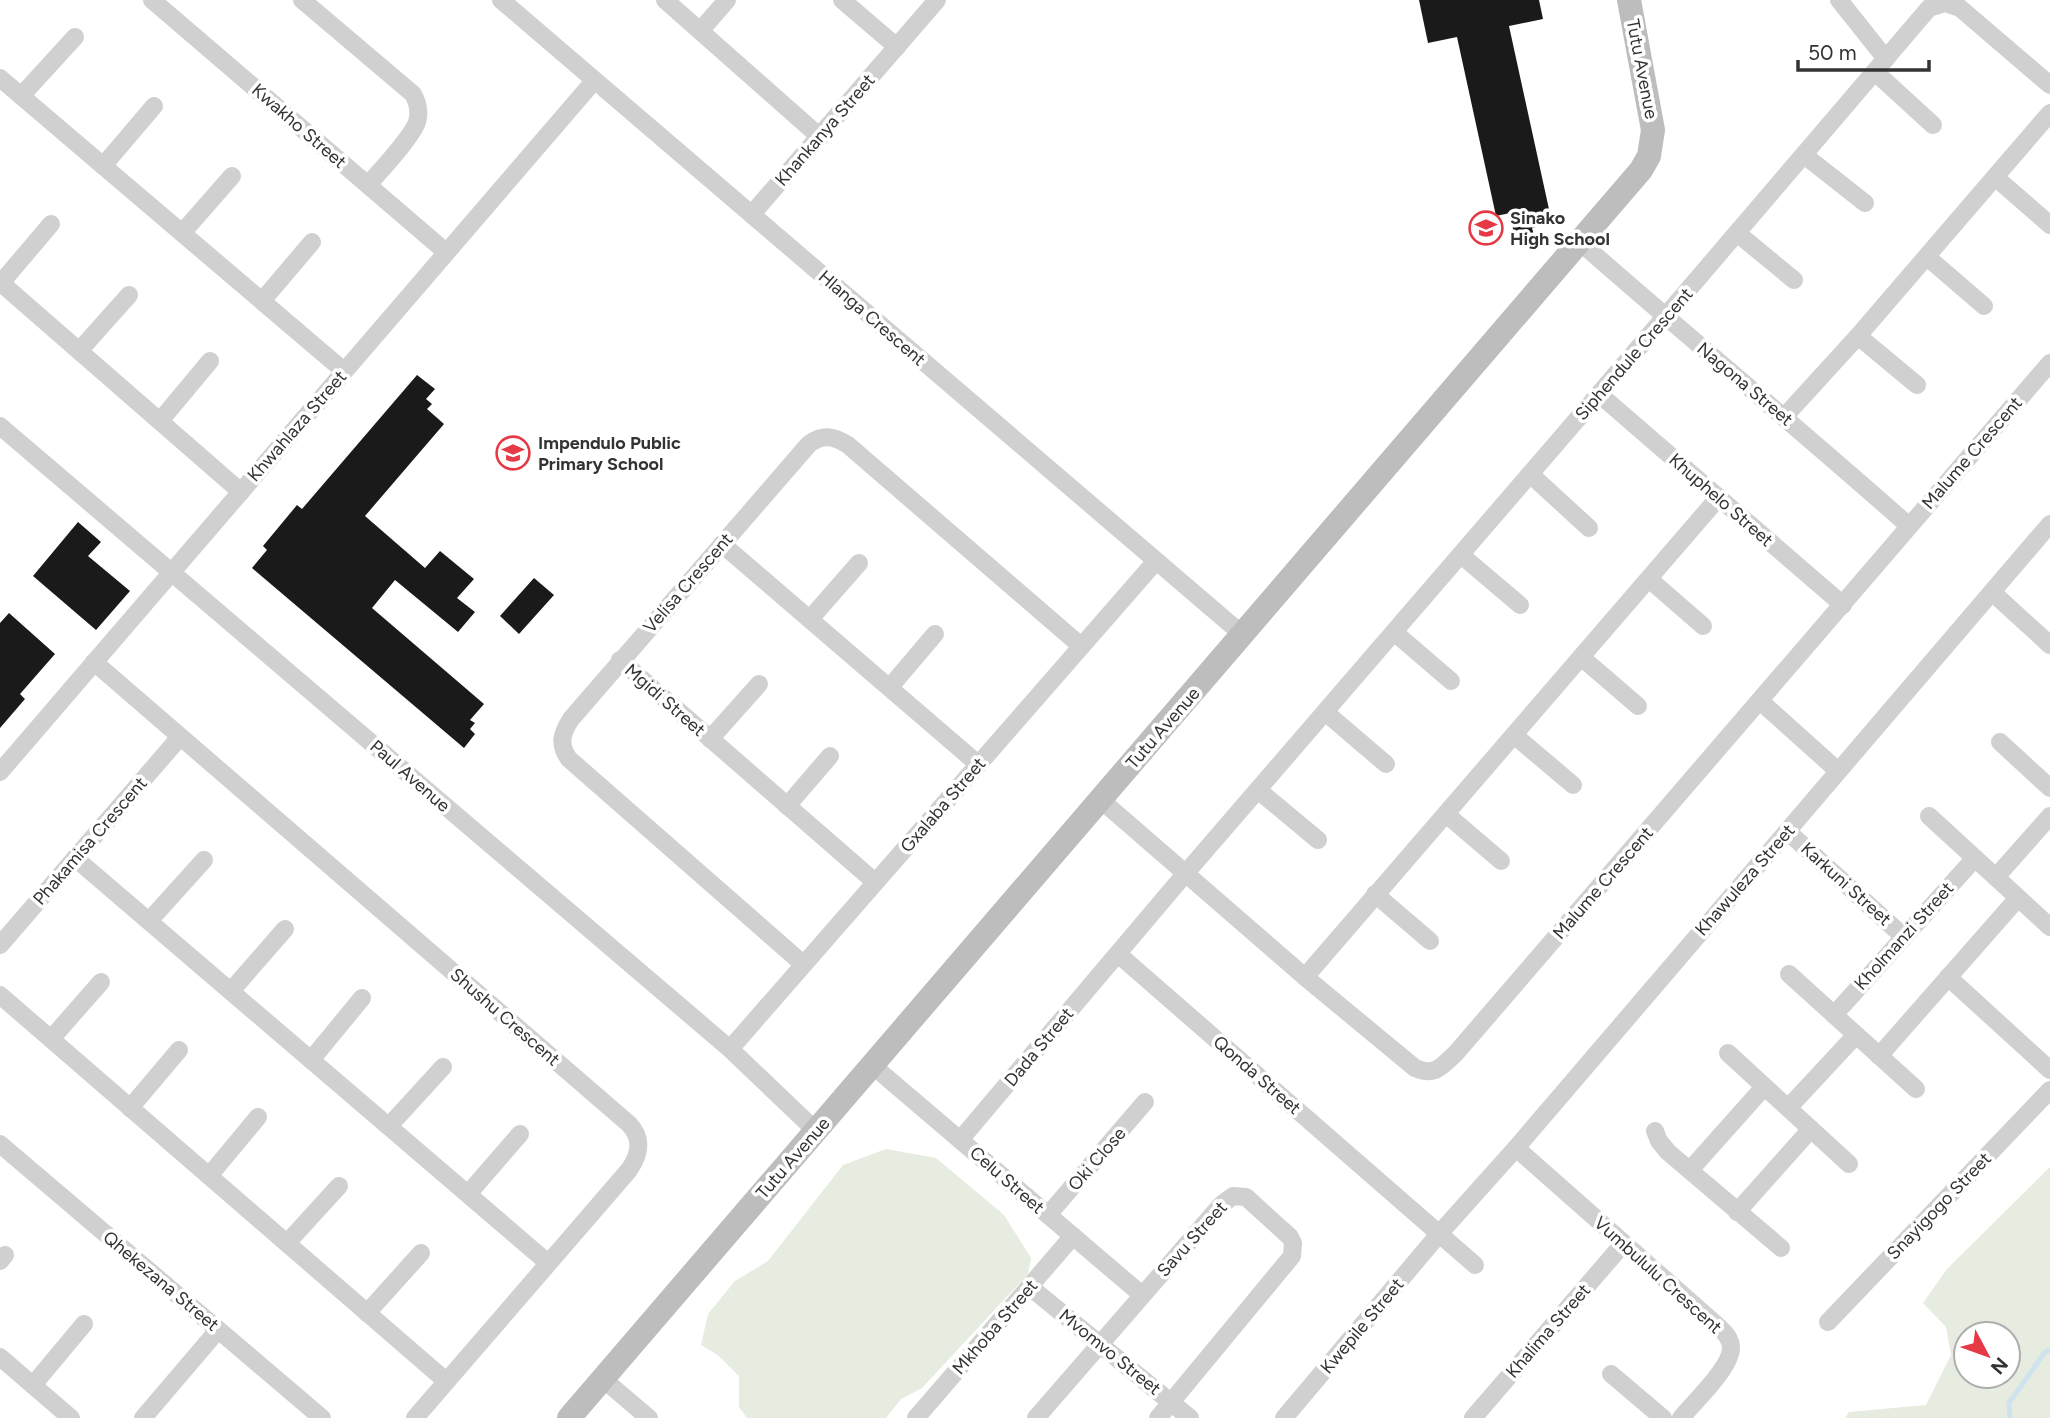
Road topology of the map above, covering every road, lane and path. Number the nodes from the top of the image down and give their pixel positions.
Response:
1 (152, 0) edge
2 (302, 0) edge
3 (502, 0) edge
4 (665, 0) edge
5 (727, 0) edge
6 (842, 0) edge
7 (937, 0) edge
8 (1629, 0) edge
9 (1839, 0) edge
10 (700, 31) junction
11 (75, 37) dead end
12 (897, 47) junction
13 (1880, 65) junction
14 (0, 78) edge
15 (594, 81) junction
16 (2050, 85) edge
17 (21, 96) junction
18 (154, 106) dead end
19 (2050, 113) edge
20 (1933, 125) dead end
21 (820, 136) junction
22 (1804, 155) junction
23 (103, 166) junction
24 (232, 176) dead end
25 (1995, 177) junction
26 (368, 185) junction
27 (1864, 203) dead end
28 (752, 214) junction
29 (51, 224) dead end
30 (2050, 225) edge
31 (182, 233) junction
32 (1737, 233) junction
33 (312, 242) dead end
34 (1580, 242) junction
35 (446, 253) junction
36 (1927, 257) junction
37 (1794, 280) dead end
38 (1, 283) edge
39 (129, 295) dead end
40 (262, 302) junction
41 (1984, 306) dead end
42 (1665, 317) junction
43 (1858, 336) junction
44 (79, 351) junction
45 (210, 361) dead end
46 (2050, 363) edge
47 (344, 371) junction
48 (1917, 385) dead end
49 (1599, 394) junction
50 (1785, 416) junction
51 (159, 421) junction
52 (0, 426) edge
53 (1530, 474) junction
54 (241, 492) junction
55 (1718, 498) junction
56 (2050, 524) edge
57 (1909, 526) junction
58 (1589, 528) dead end
59 (722, 544) junction
60 (1461, 555) junction
61 (1156, 561) junction
62 (859, 563) dead end
63 (172, 572) junction
64 (1648, 579) junction
65 (1992, 592) junction
66 (1520, 605) dead end
67 (1843, 605) junction
68 (810, 619) junction
69 (1703, 626) dead end
70 (1394, 632) junction
71 (935, 634) dead end
72 (1243, 635) junction
73 (2050, 645) edge
74 (1081, 646) junction
75 (1581, 657) junction
76 (620, 660) junction
77 (94, 662) junction
78 (1451, 681) dead end
79 (759, 684) dead end
80 (890, 687) junction
81 (1760, 701) junction
82 (1638, 706) dead end
83 (1325, 712) junction
84 (1514, 735) junction
85 (180, 737) junction
86 (710, 739) junction
87 (2000, 741) dead end
88 (830, 756) dead end
89 (978, 764) junction
90 (1386, 764) dead end
91 (1838, 771) junction
92 (0, 772) edge
93 (2047, 780) edge
94 (1573, 785) dead end
95 (1258, 790) junction
96 (1101, 800) junction
97 (787, 806) junction
98 (1446, 814) junction
99 (1929, 816) dead end
100 (2050, 816) edge
101 (1787, 831) junction
102 (1318, 840) dead end
103 (75, 858) junction
104 (1975, 858) junction
105 (204, 860) dead end
106 (1500, 861) dead end
107 (1185, 873) junction
108 (1996, 877) junction
109 (875, 882) junction
110 (1376, 894) junction
111 (2018, 898) junction
112 (149, 921) junction
113 (2050, 928) edge
114 (285, 929) dead end
115 (1904, 937) junction
116 (1430, 942) dead end
117 (0, 945) edge
118 (1118, 954) junction
119 (803, 964) junction
120 (1789, 974) dead end
121 (1305, 977) junction
122 (1948, 977) junction
123 (101, 982) dead end
124 (231, 991) junction
125 (0, 995) edge
126 (362, 998) dead end
127 (1834, 1015) junction
128 (1856, 1035) junction
129 (51, 1039) junction
130 (730, 1049) junction
131 (179, 1050) dead end
132 (1728, 1053) dead end
133 (1879, 1056) junction
134 (311, 1060) junction
135 (872, 1065) junction
136 (443, 1067) dead end
137 (2050, 1070) edge
138 (1764, 1087) junction
139 (1916, 1090) dead end
140 (2050, 1090) edge
141 (1145, 1102) dead end
142 (130, 1108) junction
143 (1788, 1108) junction
144 (258, 1117) dead end
145 (389, 1126) junction
146 (1811, 1129) junction
147 (816, 1131) junction
148 (1655, 1131) dead end
149 (520, 1134) dead end
150 (960, 1140) junction
151 (0, 1144) edge
152 (1516, 1148) junction
153 (1849, 1164) dead end
154 (1690, 1170) junction
155 (209, 1176) junction
156 (339, 1186) dead end
157 (468, 1194) junction
158 (1737, 1212) junction
159 (1048, 1216) junction
160 (1439, 1234) junction
161 (1073, 1236) junction
162 (287, 1243) junction
163 (1623, 1244) junction
164 (1781, 1248) dead end
165 (421, 1253) dead end
166 (548, 1263) junction
167 (1475, 1265) dead end
168 (1030, 1287) junction
169 (1142, 1295) junction
170 (367, 1313) junction
171 (1828, 1322) dead end
172 (84, 1324) dead end
173 (218, 1330) junction
174 (1099, 1344) junction
175 (0, 1357) edge
176 (1611, 1374) dead end
177 (603, 1379) junction
178 (446, 1381) junction
179 (33, 1385) junction
180 (1171, 1402) junction
181 (71, 1418) edge
182 (143, 1418) edge
183 (322, 1418) edge
184 (415, 1418) edge
185 (569, 1418) edge
186 (649, 1418) edge
187 (916, 1418) edge
188 (1036, 1418) edge
189 (1158, 1418) edge
190 (1190, 1418) edge
191 (1284, 1418) edge
192 (1473, 1418) edge
193 (1663, 1418) edge
194 (1681, 1418) edge

1 - 26 street, Kwakho Street
2 - 26 street
3 - 15 street, Hlanga Crescent
4 - 10 street
5 - 10 street
6 - 12 street
7 - 12 street, Khankanya Street
8 - 34 street, Tutu Avenue
9 - 13 street
10 - 21 street
11 - 17 street
12 - 21 street, Khankanya Street
13 - 16 street, Siphendule Crescent
13 - 20 street
13 - 22 street, Siphendule Crescent
14 - 17 street
15 - 28 street, Hlanga Crescent
15 - 35 street, Khwahlaza Street
17 - 23 street
18 - 23 street
19 - 25 street
21 - 28 street, Khankanya Street
22 - 27 street
22 - 32 street, Siphendule Crescent
23 - 31 street
24 - 31 street
25 - 30 street
25 - 36 street
26 - 35 street, Kwakho Street
28 - 61 street, Hlanga Crescent
29 - 38 street
31 - 40 street
32 - 37 street
32 - 42 street, Siphendule Crescent
33 - 40 street
34 - 42 street, Nagona Street
34 - 72 street, Tutu Avenue
35 - 47 street, Khwahlaza Street
36 - 41 street
36 - 43 street
38 - 44 street
39 - 44 street
40 - 47 street
42 - 49 street, Siphendule Crescent
42 - 50 street, Nagona Street
43 - 48 street
43 - 50 street
44 - 51 street
45 - 51 street
46 - 57 street, Malume Crescent
47 - 54 street, Khwahlaza Street
49 - 53 street, Siphendule Crescent
49 - 55 street, Khuphelo Street
50 - 57 street, Nagona Street
51 - 54 street
52 - 63 street, Paul Avenue
53 - 58 street
53 - 60 street, Siphendule Crescent
54 - 63 street, Khwahlaza Street
55 - 64 street
55 - 67 street, Khuphelo Street
56 - 65 street, Khawuleza Street
57 - 67 street, Malume Crescent
59 - 68 street
59 - 74 street, Velisa Crescent
59 - 76 street, Velisa Crescent
60 - 66 street
60 - 70 street, Siphendule Crescent
61 - 72 street, Hlanga Crescent
61 - 74 street, Gxalaba Street
62 - 68 street
63 - 77 street, Khwahlaza Street
63 - 130 street, Paul Avenue
64 - 69 street
64 - 75 street
65 - 73 street
65 - 91 street, Khawuleza Street
67 - 81 street, Malume Crescent
68 - 80 street
70 - 78 street
70 - 83 street, Siphendule Crescent
71 - 80 street
72 - 96 street, Tutu Avenue
74 - 89 street, Gxalaba Street
75 - 82 street
75 - 84 street
76 - 86 street, Mgidi Street
76 - 119 street, Velisa Crescent
77 - 85 street, Shushu Crescent
77 - 92 street, Khwahlaza Street
79 - 86 street, Mgidi Street
80 - 89 street
81 - 91 street
81 - 121 street, Malume Crescent
83 - 90 street
83 - 95 street, Siphendule Crescent
84 - 94 street
84 - 98 street
85 - 103 street, Phakamisa Crescent
85 - 166 street, Shushu Crescent
86 - 97 street, Mgidi Street
87 - 93 street
88 - 97 street
89 - 109 street, Gxalaba Street
91 - 101 street, Khawuleza Street
95 - 102 street
95 - 107 street, Siphendule Crescent
96 - 107 street, Malume Crescent
96 - 135 street, Tutu Avenue
97 - 109 street, Mgidi Street
98 - 106 street
98 - 110 street
99 - 104 street
100 - 108 street
101 - 115 street, Karkuni Street
101 - 152 street, Khawuleza Street
103 - 112 street
103 - 117 street, Phakamisa Crescent
104 - 108 street
104 - 115 street, Kholmanzi Street
105 - 112 street
107 - 118 street
107 - 121 street, Malume Crescent
108 - 111 street
109 - 119 street, Gxalaba Street
110 - 116 street
110 - 121 street
111 - 113 street
111 - 122 street
112 - 124 street
114 - 124 street
115 - 127 street, Kholmanzi Street
118 - 150 street, Dada Street
118 - 160 street, Qonda Street
119 - 130 street, Gxalaba Street
120 - 127 street
122 - 133 street
122 - 137 street
123 - 129 street
124 - 134 street
125 - 129 street
126 - 134 street
127 - 128 street
128 - 133 street
128 - 143 street
129 - 142 street
130 - 147 street, Paul Avenue
131 - 142 street
132 - 138 street
133 - 139 street
134 - 145 street
135 - 147 street, Tutu Avenue
135 - 150 street, Celu Street
136 - 145 street
138 - 143 street
138 - 154 street
140 - 171 street, Snayigogo Street
141 - 159 street, Oki Close
142 - 155 street
143 - 146 street
144 - 155 street
145 - 157 street
146 - 153 street
146 - 158 street
147 - 177 street, Tutu Avenue
148 - 154 street
149 - 157 street
150 - 159 street, Celu Street
151 - 173 street, Qhekezana Street
152 - 160 street, Khawuleza Street
152 - 163 street, Vumbululu Crescent
154 - 158 street
155 - 162 street
156 - 162 street
157 - 166 street
158 - 164 street
159 - 161 street, Celu Street
160 - 167 street, Qonda Street
160 - 191 street, Kwepile Street
161 - 168 street, Mkhoba Street
161 - 169 street, Celu Street
162 - 170 street
163 - 192 street, Khalima Street
163 - 194 street, Vumbululu Crescent
165 - 170 street
166 - 178 street, Shushu Crescent
168 - 174 street, Mvomvo Street
168 - 187 street, Mkhoba Street
169 - 174 street, Savu Street
169 - 180 street, Savu Street
170 - 178 street
172 - 179 street
173 - 182 street
173 - 183 street, Qhekezana Street
174 - 180 street, Mvomvo Street
174 - 188 street, Savu Street
175 - 179 street
176 - 193 street
177 - 185 street, Tutu Avenue
177 - 186 street
178 - 184 street, Shushu Crescent
179 - 181 street
180 - 189 street, Savu Street
180 - 190 street, Mvomvo Street

